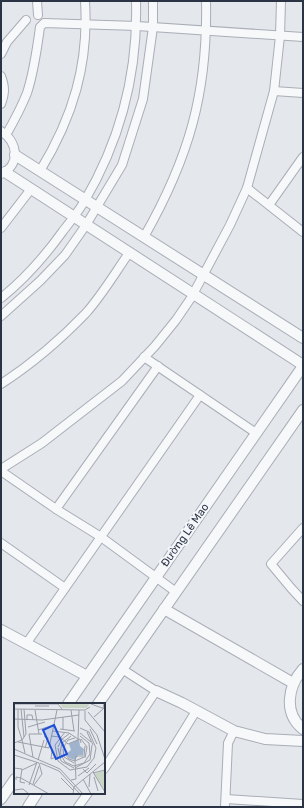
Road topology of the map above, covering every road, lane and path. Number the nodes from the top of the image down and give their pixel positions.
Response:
1 (37, 1) edge
2 (85, 1) edge
3 (136, 1) edge
4 (153, 1) edge
5 (206, 1) edge
6 (281, 1) edge
7 (38, 15) dead end
8 (26, 20) dead end
9 (86, 24) junction
10 (137, 26) junction
11 (153, 27) junction
12 (206, 31) junction
13 (280, 36) junction
14 (303, 37) edge
15 (1, 54) edge
16 (1, 76) edge
17 (274, 91) junction
18 (303, 93) edge
19 (1, 104) edge
20 (4, 133) edge
21 (15, 155) junction
22 (303, 157) edge
23 (40, 171) junction
24 (3, 173) edge
25 (247, 188) junction
26 (31, 189) junction
27 (85, 200) junction
28 (269, 205) junction
29 (97, 207) junction
30 (73, 217) junction
31 (86, 225) junction
32 (1, 228) edge
33 (303, 232) edge
34 (144, 237) junction
35 (129, 253) junction
36 (203, 274) junction
37 (193, 294) junction
38 (1, 298) edge
39 (1, 316) edge
40 (303, 338) edge
41 (144, 357) junction
42 (303, 365) edge
43 (158, 366) junction
44 (1, 384) edge
45 (200, 395) junction
46 (303, 410) edge
47 (256, 434) junction
48 (1, 470) edge
49 (56, 509) junction
50 (303, 528) edge
51 (101, 537) junction
52 (1, 543) edge
53 (156, 577) junction
54 (65, 588) junction
55 (176, 592) junction
56 (303, 601) edge
57 (164, 609) junction
58 (1, 630) edge
59 (26, 644) junction
60 (122, 669) junction
61 (303, 669) edge
62 (87, 676) junction
63 (294, 683) junction
64 (156, 691) junction
65 (69, 703) edge
66 (99, 703) edge
67 (196, 711) junction
68 (303, 729) edge
69 (234, 731) junction
70 (303, 741) edge
71 (105, 768) edge
72 (14, 780) edge
73 (37, 794) edge
74 (87, 794) edge
75 (1, 798) edge
76 (226, 803) edge
77 (303, 804) edge
78 (28, 807) edge
79 (78, 807) edge
80 (136, 807) edge

1 - 7 street
2 - 9 street
3 - 10 street
4 - 11 street
5 - 12 street
6 - 13 street
8 - 15 street
9 - 10 street
9 - 20 street
9 - 23 street
10 - 11 street
10 - 27 street
11 - 12 street
11 - 29 street
12 - 13 street
12 - 34 street
13 - 14 street
13 - 17 street
16 - 19 street
17 - 18 street
17 - 25 street
20 - 21 street
21 - 23 street
21 - 24 street
22 - 28 street
23 - 27 street
24 - 26 street
25 - 28 street
25 - 36 street
26 - 30 street
26 - 32 street
27 - 29 street
27 - 30 street
28 - 33 street
29 - 31 street
29 - 34 street
30 - 31 street
30 - 38 street
31 - 35 street
31 - 39 street
34 - 36 street
35 - 37 street
35 - 44 street
36 - 37 street
36 - 40 street
37 - 41 street
37 - 42 street
41 - 43 street
41 - 48 street
42 - 47 street, Đường Lê Mao
43 - 45 street
43 - 49 street
45 - 47 street
45 - 51 street
46 - 55 street
47 - 53 street, Đường Lê Mao
48 - 49 street
49 - 51 street
50 - 56 street
51 - 53 street
51 - 54 street
52 - 54 street
53 - 55 street
53 - 62 street, Đường Lê Mao
54 - 59 street
55 - 57 street
57 - 60 street
57 - 63 street
58 - 59 street
59 - 62 street
60 - 64 street
60 - 66 street
61 - 63 street
62 - 65 street, Đường Lê Mao
63 - 68 street
64 - 67 street
64 - 71 street
67 - 69 street
67 - 80 street
69 - 70 street
69 - 76 street
72 - 75 street
73 - 78 street
74 - 79 street
76 - 77 street

